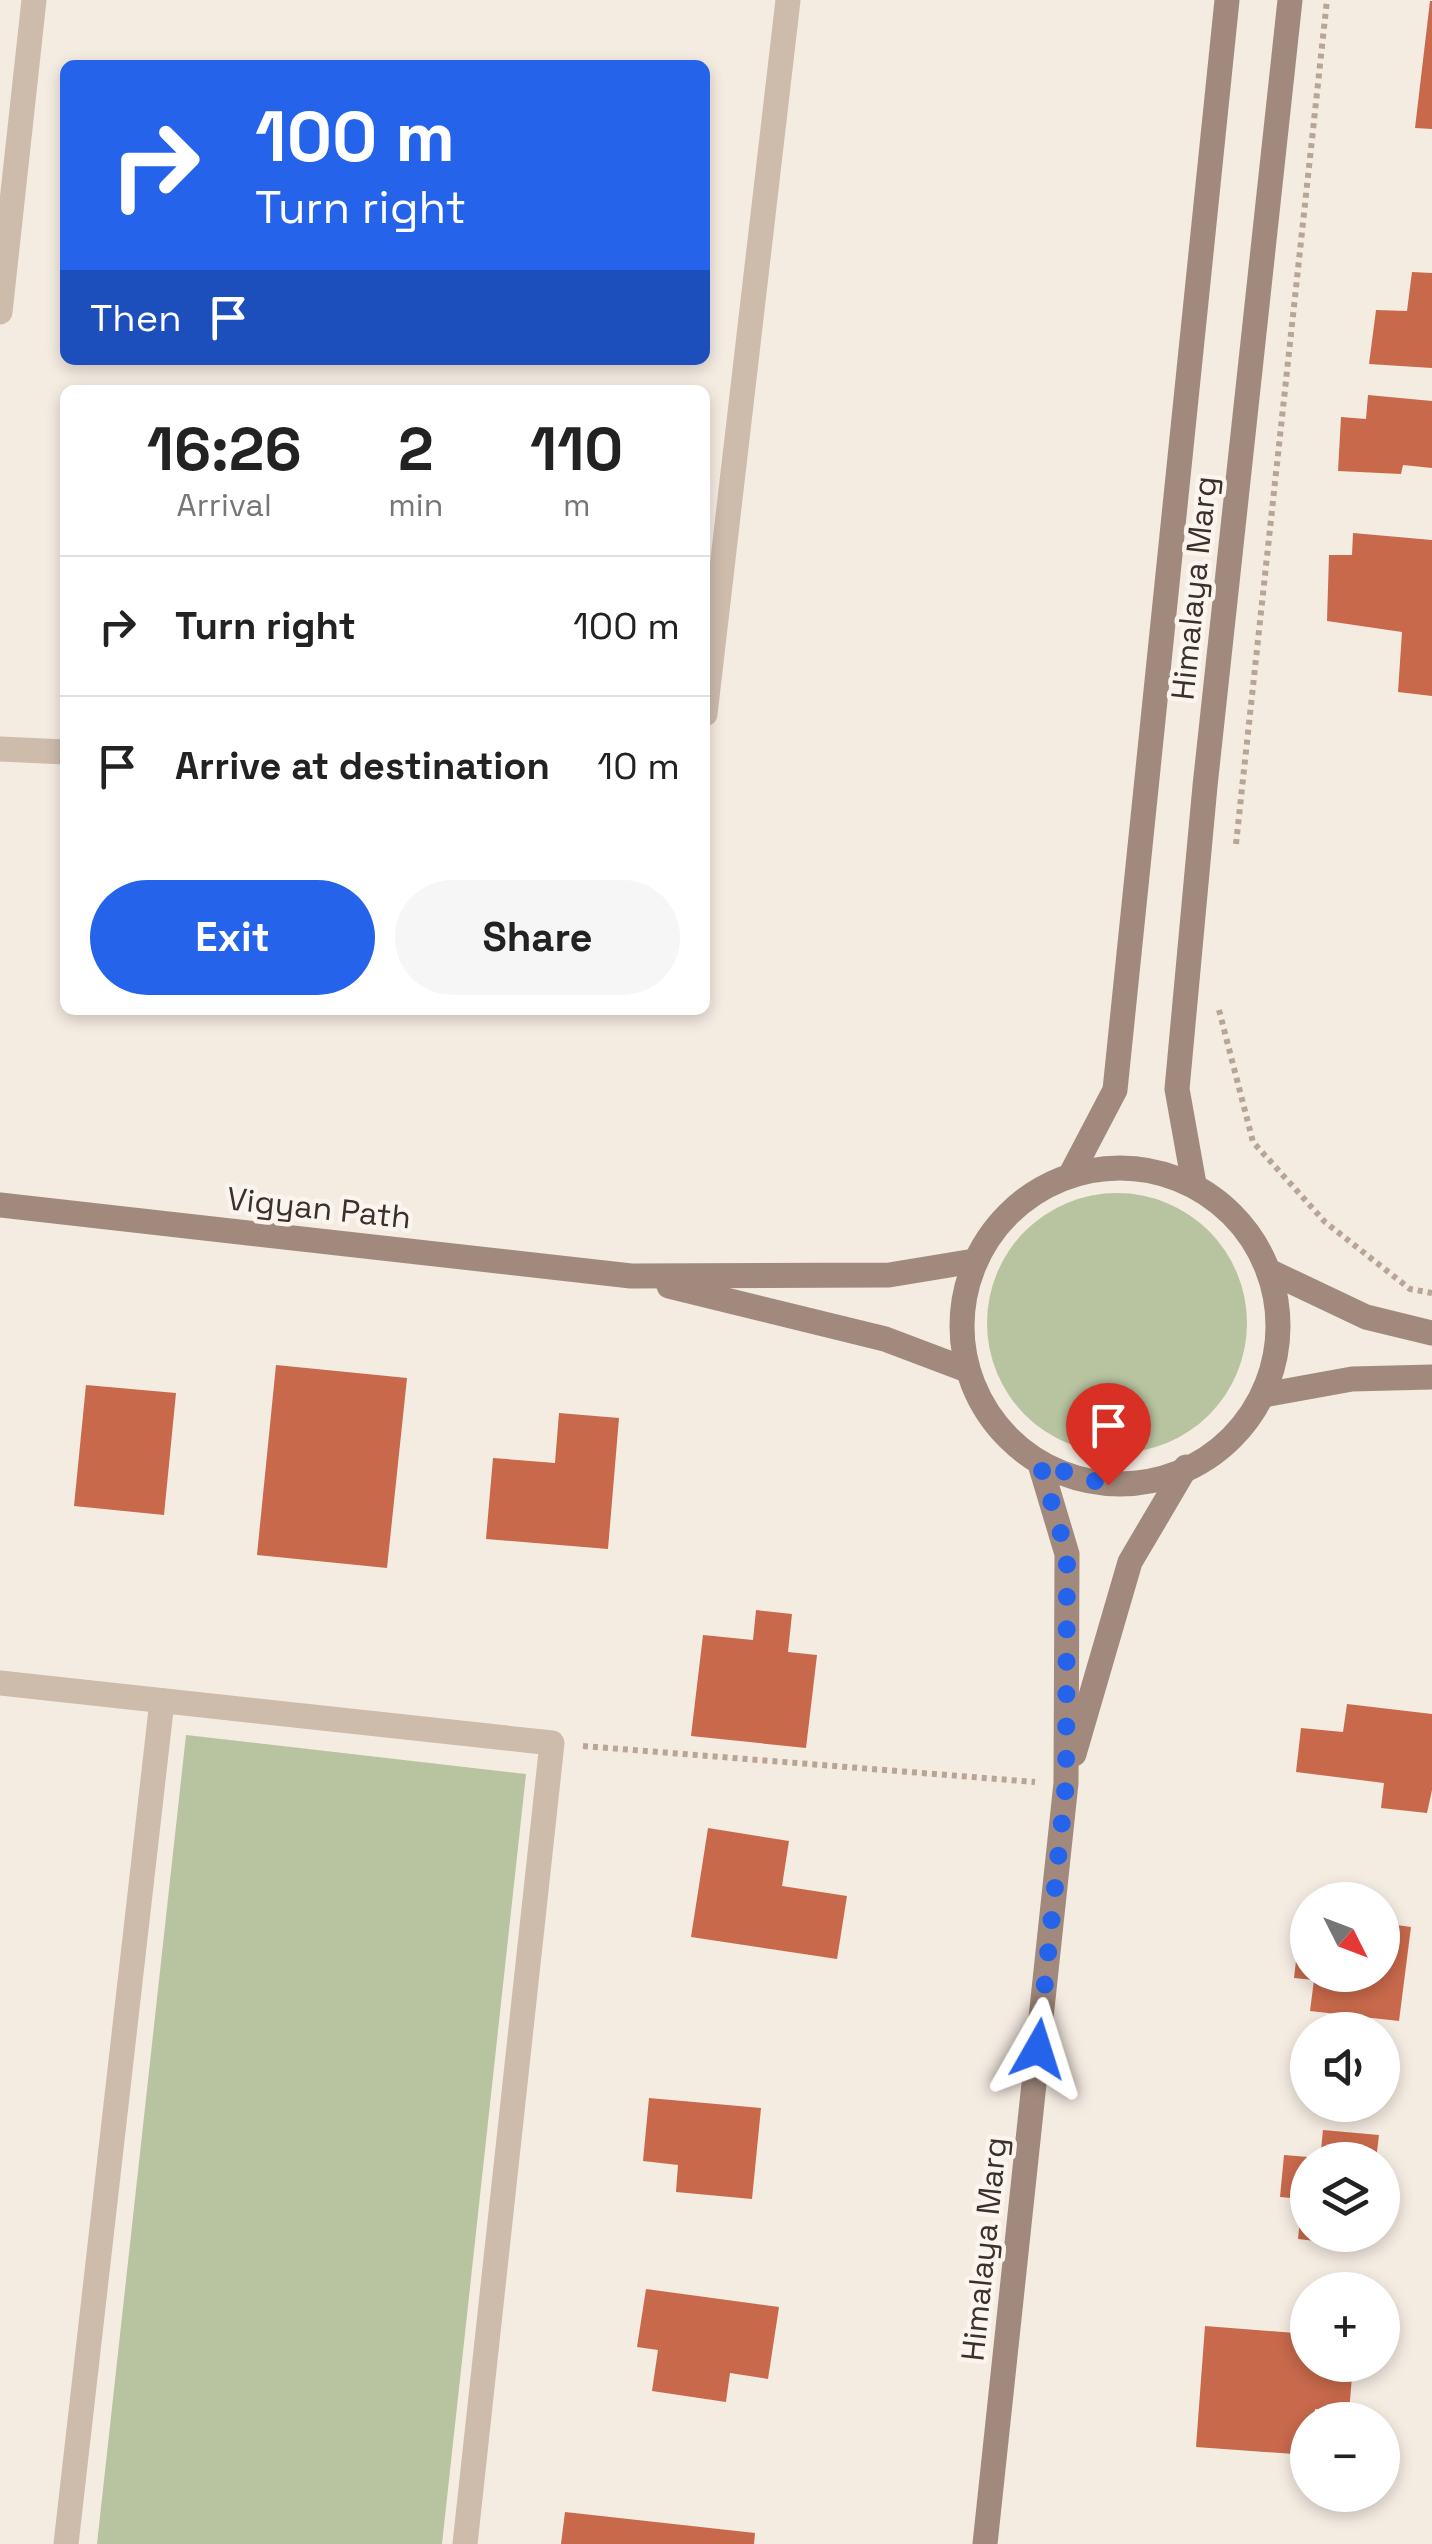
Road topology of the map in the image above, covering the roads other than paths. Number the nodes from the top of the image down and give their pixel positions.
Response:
1 (34, 0) edge
2 (788, 0) edge
3 (1227, 0) edge
4 (1290, 0) edge
5 (12, 86) edge
6 (0, 312) edge
7 (714, 564) edge
8 (710, 631) edge
9 (0, 749) edge
10 (60, 752) edge
11 (1070, 1174) junction
12 (1194, 1184) junction
13 (0, 1205) edge
14 (974, 1260) junction
15 (1271, 1272) junction
16 (630, 1276) junction
17 (1432, 1333) edge
18 (966, 1370) junction
19 (1432, 1377) edge
20 (1264, 1395) junction
21 (1040, 1464) junction
22 (1186, 1467) junction
23 (0, 1683) edge
24 (162, 1701) junction
25 (1066, 1783) junction
26 (66, 2544) edge
27 (465, 2544) edge
28 (985, 2544) edge

1 - 5 street
2 - 7 street
3 - 11 main road, Himalaya Marg
4 - 12 main road, Himalaya Marg
5 - 6 street
7 - 8 street
9 - 10 street
11 - 12 main road
11 - 14 main road
12 - 15 main road
13 - 16 main road, Vigyan Path
14 - 16 main road, Vigyan Path
14 - 18 main road
15 - 17 main road
15 - 20 main road
16 - 18 main road, Vigyan Path
18 - 21 main road
19 - 20 main road
20 - 22 main road
21 - 22 main road
21 - 25 main road, Himalaya Marg
22 - 25 main road, Himalaya Marg
23 - 24 street
24 - 26 street
24 - 27 street
25 - 28 main road, Himalaya Marg

